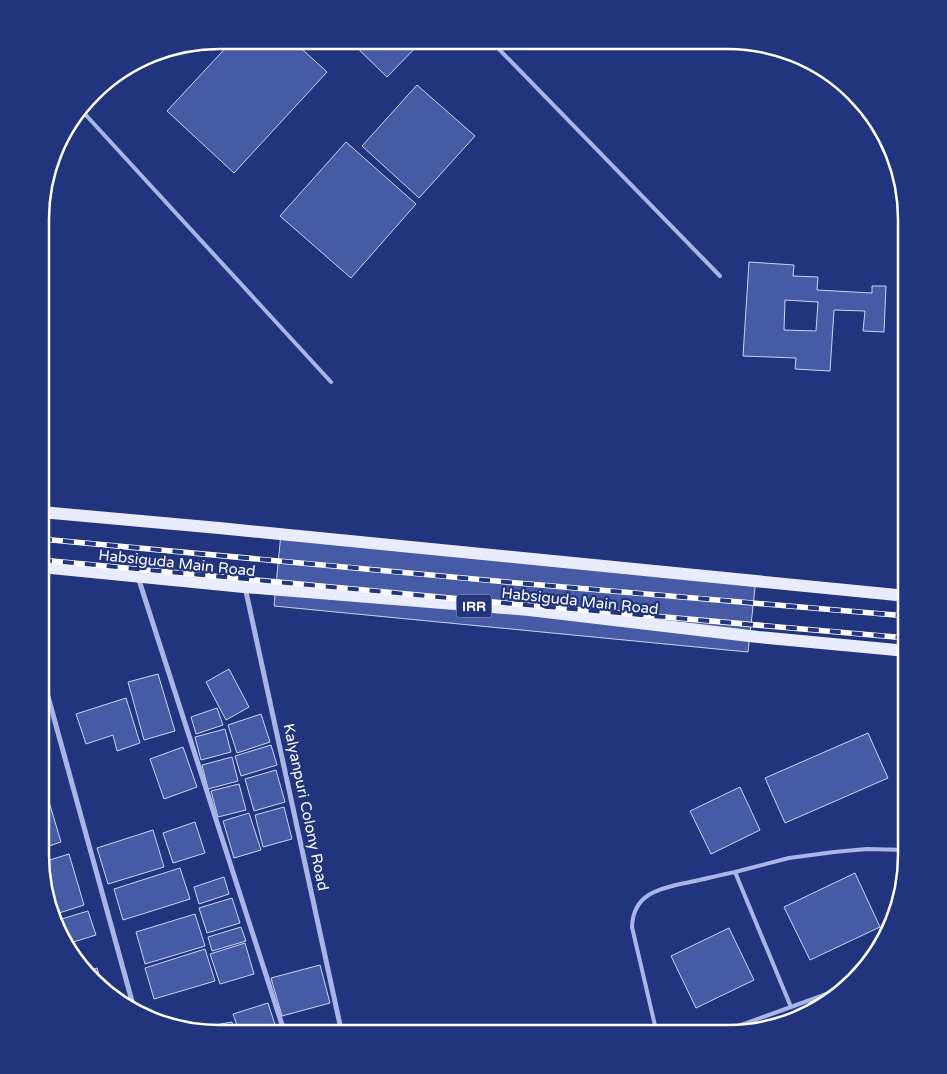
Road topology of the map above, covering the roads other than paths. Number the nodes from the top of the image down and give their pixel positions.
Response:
1 (498, 49) edge
2 (85, 114) edge
3 (720, 276) dead end
4 (331, 382) dead end
5 (49, 513) edge
6 (49, 568) edge
7 (138, 576) junction
8 (244, 586) junction
9 (898, 595) edge
10 (898, 651) edge
11 (49, 701) edge
12 (898, 850) edge
13 (736, 872) junction
14 (827, 994) edge
15 (132, 1001) edge
16 (791, 1007) junction
17 (282, 1025) edge
18 (340, 1025) edge
19 (655, 1025) edge
20 (742, 1025) edge

1 - 3 lane
2 - 4 lane
5 - 9 main road
6 - 7 main road, Habsiguda Main Road / IRR
7 - 8 main road, Habsiguda Main Road / IRR
7 - 17 street
8 - 10 main road, Habsiguda Main Road / IRR
8 - 18 street, Kalyanpuri Colony Road
11 - 15 street
12 - 13 lane
13 - 16 lane
13 - 19 lane
14 - 16 lane
16 - 20 lane

